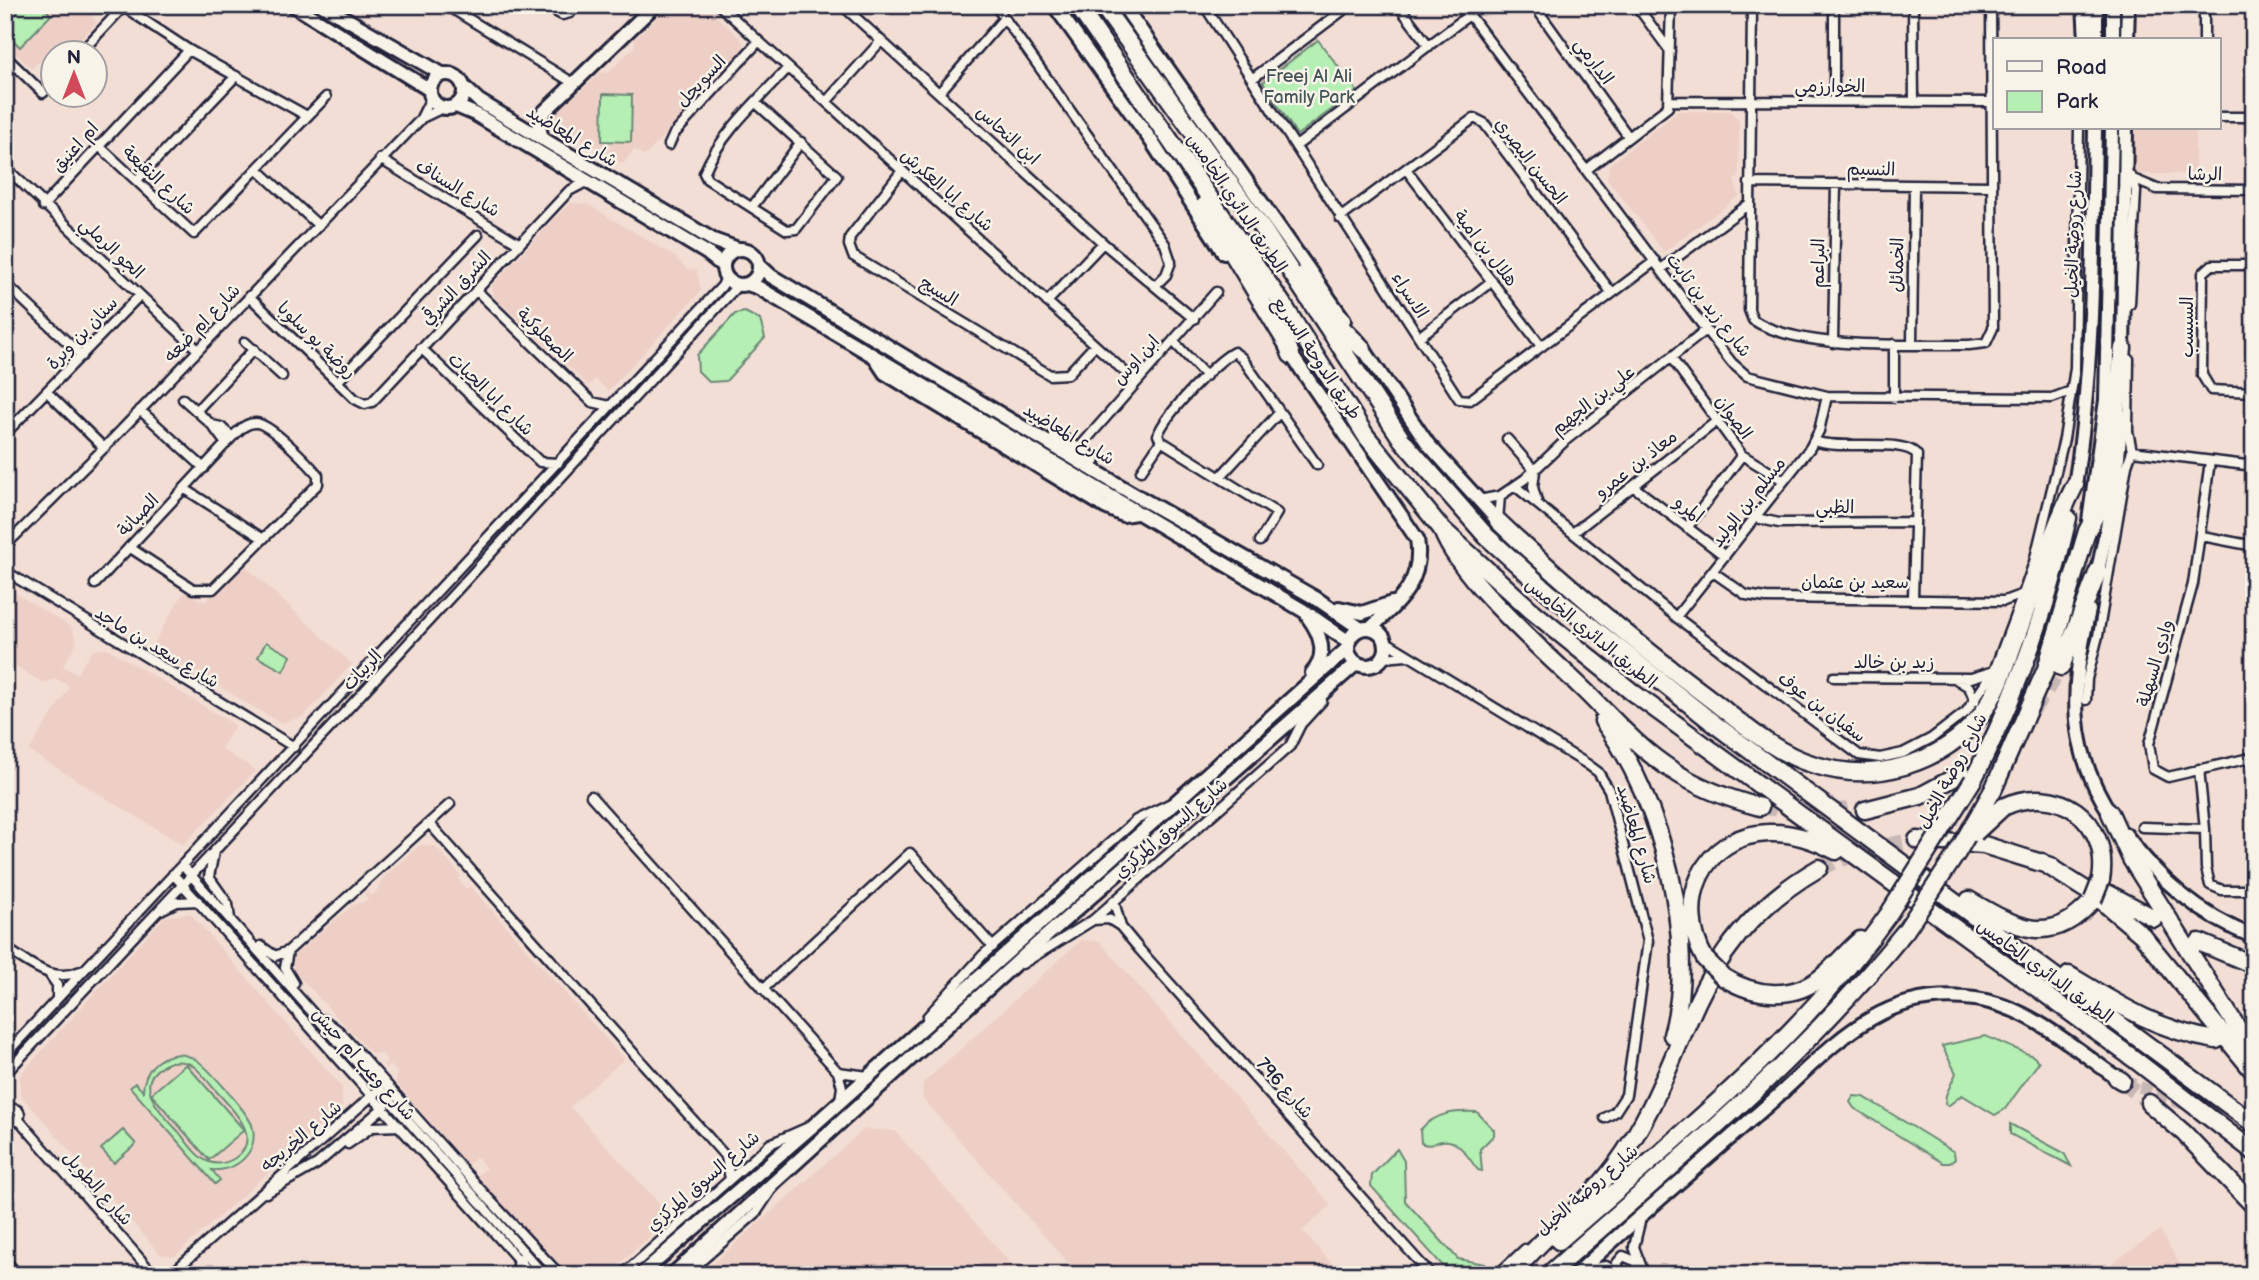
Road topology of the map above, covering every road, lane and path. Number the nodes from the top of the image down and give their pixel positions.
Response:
1 (293, 5) edge
2 (322, 5) edge
3 (446, 5) edge
4 (543, 5) edge
5 (577, 5) edge
6 (649, 5) edge
7 (655, 5) edge
8 (719, 5) edge
9 (842, 5) edge
10 (995, 5) edge
11 (1054, 5) edge
12 (1077, 5) edge
13 (1102, 5) edge
14 (1123, 5) edge
15 (1219, 5) edge
16 (1350, 5) edge
17 (1398, 5) edge
18 (1462, 5) edge
19 (1534, 5) edge
20 (1636, 5) edge
21 (1671, 5) edge
22 (1752, 5) edge
23 (1834, 5) edge
24 (1913, 5) edge
25 (1991, 5) edge
26 (2083, 5) edge
27 (2096, 5) edge
28 (2113, 5) edge
29 (2128, 5) edge
30 (2204, 5) edge
31 (125, 6) edge
32 (1207, 9) edge
33 (1469, 15) junction
34 (1004, 18) junction
35 (94, 38) edge
36 (2083, 38) edge
37 (2096, 38) edge
38 (2112, 38) edge
39 (2127, 38) edge
40 (2204, 38) edge
41 (759, 41) junction
42 (881, 41) junction
43 (1429, 46) junction
44 (189, 50) junction
45 (1671, 52) junction
46 (5, 56) edge
47 (788, 68) junction
48 (442, 74) junction
49 (236, 76) junction
50 (1252, 79) junction
51 (570, 81) junction
52 (38, 88) edge
53 (465, 88) junction
54 (939, 93) junction
55 (430, 94) junction
56 (326, 97) dead end
57 (1670, 101) junction
58 (1834, 101) junction
59 (826, 102) junction
60 (1749, 102) junction
61 (1914, 102) junction
62 (1991, 102) junction
63 (756, 103) junction
64 (456, 106) junction
65 (443, 108) junction
66 (307, 116) junction
67 (2220, 117) edge
68 (2254, 117) edge
69 (420, 120) junction
70 (515, 123) junction
71 (2079, 130) edge
72 (2089, 130) edge
73 (2095, 130) edge
74 (2112, 130) edge
75 (2126, 130) edge
76 (1628, 136) junction
77 (542, 139) junction
78 (800, 142) junction
79 (98, 145) junction
80 (669, 145) dead end
81 (1296, 146) junction
82 (2095, 152) junction
83 (380, 159) junction
84 (1184, 160) junction
85 (5, 167) edge
86 (257, 169) junction
87 (1406, 169) junction
88 (568, 170) junction
89 (1587, 170) junction
90 (901, 172) junction
91 (2129, 175) junction
92 (137, 180) junction
93 (588, 181) junction
94 (1749, 183) junction
95 (1836, 184) junction
96 (1914, 186) junction
97 (1992, 186) junction
98 (2157, 189) junction
99 (2254, 190) edge
100 (569, 191) junction
101 (2135, 199) junction
102 (1749, 204) junction
103 (43, 206) junction
104 (752, 207) junction
105 (1340, 218) junction
106 (318, 225) junction
107 (1264, 231) junction
108 (478, 236) dead end
109 (1103, 243) junction
110 (520, 244) junction
111 (738, 249) junction
112 (1655, 261) junction
113 (2254, 265) edge
114 (760, 266) junction
115 (1661, 269) junction
116 (724, 272) junction
117 (1492, 281) junction
118 (5, 283) edge
119 (743, 285) junction
120 (1155, 286) junction
121 (476, 290) junction
122 (1216, 292) dead end
123 (1611, 292) junction
124 (140, 295) junction
125 (249, 296) junction
126 (1047, 302) junction
127 (1194, 319) junction
128 (1706, 330) junction
129 (1419, 337) junction
130 (245, 342) dead end
131 (1174, 342) junction
132 (1833, 343) junction
133 (1894, 344) junction
134 (1912, 344) junction
135 (1094, 346) junction
136 (1541, 346) junction
137 (892, 347) junction
138 (421, 348) junction
139 (2123, 348) junction
140 (254, 349) junction
141 (1363, 349) junction
142 (198, 350) junction
143 (1291, 355) junction
144 (82, 356) junction
145 (876, 357) junction
146 (1672, 359) junction
147 (282, 376) dead end
148 (1206, 376) junction
149 (338, 381) junction
150 (1136, 382) junction
151 (2071, 391) junction
152 (47, 392) junction
153 (2254, 392) edge
154 (1827, 396) junction
155 (1894, 398) junction
156 (2052, 398) junction
157 (183, 399) dead end
158 (592, 402) junction
159 (365, 404) joint
160 (610, 406) junction
161 (140, 410) junction
162 (196, 411) junction
163 (1280, 412) junction
164 (2068, 413) junction
165 (596, 420) junction
166 (1717, 421) junction
167 (988, 424) junction
168 (973, 426) junction
169 (5, 435) edge
170 (1507, 439) dead end
171 (229, 441) junction
172 (1161, 441) junction
173 (1815, 441) junction
174 (104, 448) junction
175 (1077, 449) junction
176 (2132, 452) junction
177 (1742, 454) junction
178 (2210, 461) junction
179 (540, 462) junction
180 (558, 463) junction
181 (1317, 465) dead end
182 (2254, 466) edge
183 (204, 468) junction
184 (1141, 471) dead end
185 (1535, 471) junction
186 (1220, 477) junction
187 (542, 479) junction
188 (1783, 480) junction
189 (2075, 485) junction
190 (1515, 486) junction
191 (1634, 487) junction
192 (185, 489) junction
193 (1130, 492) junction
194 (1500, 496) junction
195 (1479, 500) junction
196 (1537, 501) junction
197 (1136, 513) junction
198 (1756, 518) junction
199 (1498, 521) junction
200 (1914, 522) junction
201 (1687, 527) junction
202 (1441, 528) junction
203 (2087, 531) junction
204 (1574, 532) junction
205 (2202, 536) junction
206 (262, 538) junction
207 (1260, 541) dead end
208 (5, 546) edge
209 (2254, 546) edge
210 (129, 547) junction
211 (1726, 556) junction
212 (5, 571) edge
213 (2098, 571) junction
214 (1713, 572) junction
215 (95, 584) dead end
216 (2023, 594) junction
217 (1401, 598) junction
218 (1913, 598) junction
219 (1317, 599) junction
220 (2004, 601) junction
221 (1304, 611) junction
222 (2015, 616) junction
223 (1676, 617) junction
224 (1366, 629) junction
225 (1385, 640) junction
226 (1349, 645) junction
227 (1407, 656) junction
228 (1383, 658) junction
229 (1357, 663) junction
230 (2062, 667) tunnel mouth
231 (1993, 671) junction
232 (1834, 677) dead end
233 (1569, 678) junction
234 (1953, 678) junction
235 (1332, 683) junction
236 (2086, 700) dead end
237 (1975, 701) junction
238 (1282, 704) junction
239 (294, 747) junction
240 (2254, 758) edge
241 (2199, 769) junction
242 (1967, 777) junction
243 (591, 796) dead end
244 (1171, 803) junction
245 (450, 804) dead end
246 (1760, 807) tunnel mouth
247 (1865, 810) tunnel mouth
248 (2110, 813) junction
249 (429, 823) junction
250 (2142, 827) dead end
251 (2205, 828) junction
252 (1917, 840) tunnel mouth
253 (214, 850) junction
254 (1957, 853) junction
255 (2042, 862) junction
256 (182, 865) junction
257 (1819, 868) tunnel mouth
258 (1873, 869) junction
259 (173, 874) junction
260 (191, 874) junction
261 (182, 883) junction
262 (2254, 890) edge
263 (1942, 891) junction
264 (198, 901) junction
265 (1114, 901) junction
266 (155, 913) junction
267 (2154, 918) dead end
268 (230, 919) junction
269 (1093, 920) junction
270 (1885, 920) junction
271 (1121, 927) junction
272 (2254, 937) edge
273 (247, 938) junction
274 (2199, 942) dead end
275 (993, 947) junction
276 (5, 948) edge
277 (288, 951) junction
278 (2029, 957) junction
279 (2254, 965) edge
280 (86, 969) junction
281 (1007, 972) junction
282 (50, 975) junction
283 (763, 989) junction
284 (300, 998) junction
285 (57, 999) junction
286 (318, 1017) junction
287 (911, 1038) junction
288 (2216, 1040) dead end
289 (2254, 1054) edge
290 (5, 1055) edge
291 (838, 1072) junction
292 (1664, 1072) junction
293 (2254, 1072) edge
294 (5, 1073) edge
295 (868, 1076) junction
296 (2121, 1080) tunnel mouth
297 (380, 1088) junction
298 (372, 1096) junction
299 (391, 1100) junction
300 (840, 1101) junction
301 (2149, 1103) tunnel mouth
302 (382, 1108) junction
303 (7, 1114) edge
304 (1605, 1118) dead end
305 (2250, 1121) edge
306 (814, 1125) junction
307 (399, 1126) junction
308 (2254, 1152) edge
309 (330, 1153) junction
310 (726, 1157) junction
311 (747, 1163) junction
312 (449, 1168) junction
313 (463, 1170) junction
314 (730, 1179) junction
315 (777, 1180) junction
316 (716, 1191) junction
317 (2254, 1206) edge
318 (1577, 1208) junction
319 (244, 1209) junction
320 (714, 1209) junction
321 (1644, 1212) junction
322 (687, 1232) junction
323 (664, 1253) junction
324 (519, 1261) junction
325 (7, 1266) edge
326 (1645, 1271) edge
327 (556, 1272) edge
328 (1552, 1272) edge
329 (1428, 1273) edge
330 (1577, 1273) edge
331 (18, 1275) edge
332 (155, 1275) edge
333 (170, 1275) edge
334 (524, 1275) edge
335 (532, 1275) edge
336 (544, 1275) edge
337 (622, 1275) edge
338 (630, 1275) edge
339 (640, 1275) edge
340 (652, 1275) edge
341 (672, 1275) edge
342 (685, 1275) edge
343 (1497, 1275) edge
344 (1512, 1275) edge
345 (1520, 1275) edge
346 (1622, 1275) edge

1 - 55 street
2 - 48 street
3 - 51 street
4 - 5 street
6 - 51 street
7 - 77 street
8 - 41 street, شارع ابا العكرش
9 - 42 street, ابن النحاس
10 - 34 street
11 - 143 street, طريق الدوحة السريع
12 - 84 highway, الطريق الدائري الخامس
13 - 107 highway, الطريق الدائري الخامس
14 - 141 street
15 - 32 street
16 - 50 street
17 - 43 street
18 - 33 street, شارع زيد بن ثابت
19 - 76 street, الدارمي
20 - 45 street
21 - 45 street
22 - 60 street
23 - 58 street
24 - 61 street
25 - 62 street
26 - 36 street
27 - 37 street
28 - 38 street
29 - 39 street
30 - 40 street
31 - 35 street
31 - 44 street
32 - 50 street, الاسراء
33 - 43 street
33 - 89 street, شارع زيد بن ثابت
34 - 54 street
34 - 120 street
41 - 47 street, شارع ابا العكرش
41 - 80 street, السويحل
42 - 54 street, ابن النحاس
42 - 59 street
43 - 81 street
44 - 49 street
44 - 79 street, ام اعنيق
45 - 57 street
46 - 52 street
47 - 59 street, شارع ابا العكرش
47 - 63 street
48 - 53 street
48 - 55 street
49 - 66 street
49 - 92 street
50 - 81 street, الاسراء
51 - 70 street
53 - 64 street
53 - 70 street, شارع المعاضيد
54 - 109 street, ابن النحاس
55 - 65 street
55 - 69 street, شارع ام ضعه
56 - 66 street, شارع النقيعة
57 - 60 street, الخوارزمي
57 - 76 street
58 - 60 street, الخوارزمي
58 - 61 street, الخوارزمي
59 - 90 street, شارع ابا العكرش
60 - 94 street
61 - 62 street, الخوارزمي
62 - 97 street
63 - 78 street
63 - 104 street
64 - 65 street
64 - 88 street, شارع المعاضيد
65 - 69 street, شارع ام ضعه
66 - 86 street, شارع النقيعة
67 - 68 street
69 - 83 street, شارع ام ضعه
70 - 77 street, شارع المعاضيد
71 - 151 street, شارع روضة الخيل
72 - 82 street
73 - 82 street, شارع روضة الخيل
74 - 203 street, شارع روضة الخيل
75 - 91 street
76 - 89 street
77 - 111 street, شارع المعاضيد
78 - 104 street
78 - 104 street
79 - 92 street, شارع النقيعة
79 - 103 street, ام اعنيق
81 - 105 street, الاسراء
82 - 189 street, شارع روضة الخيل
83 - 106 street, شارع ام ضعه
83 - 110 street, شارع السناف
84 - 143 highway
84 - 202 highway, الطريق الدائري الخامس
85 - 103 street, الجو الرملي
86 - 92 street, شارع النقيعة
86 - 106 street
87 - 105 street, الحسن البصري
87 - 117 street, هلال بن امية
87 - 123 street, الحسن البصري
88 - 93 street, شارع المعاضيد
88 - 100 street
89 - 112 street, شارع زيد بن ثابت
90 - 126 street, شارع ابا العكرش
90 - 135 street, السيج
91 - 98 street, الرشا
91 - 101 street
91 - 139 street
93 - 100 street, الشرق الشرقي
93 - 116 street, شارع المعاضيد
94 - 95 street, النسيم
94 - 102 street
95 - 96 street, النسيم
95 - 132 street, البراعم
96 - 97 street, النسيم
96 - 134 street, الخمائل
97 - 134 street
98 - 99 street, الرشا
98 - 101 street, الرشا
100 - 110 street, الشرق الشرقي
101 - 176 street
102 - 115 street
102 - 132 street
103 - 124 street, الجو الرملي
105 - 129 street, الاسراء
106 - 125 street, شارع ام ضعه
107 - 141 highway
107 - 263 highway, الطريق الدائري الخامس
108 - 149 street
109 - 120 street, ابن النحاس
109 - 126 street
110 - 121 street, الشرق الشرقي
111 - 114 street
111 - 116 street
112 - 115 street, شارع زيد بن ثابت
112 - 123 street, الاسراء
113 - 153 street, السبسب
114 - 119 street
114 - 137 street, شارع المعاضيد
115 - 128 street, شارع زيد بن ثابت
116 - 119 street
116 - 160 street, الربيات
117 - 129 street
117 - 136 street, هلال بن امية
118 - 144 street
119 - 145 street, شارع المعاضيد
119 - 253 street, الربيات
120 - 127 street, ابن النحاس
121 - 138 street, الشرق الشرقي
121 - 158 street, الصعلوكية
122 - 127 street, ابن اوس
123 - 136 street, الاسراء
124 - 142 street, الجو الرملي
124 - 144 street, سنان بن وبرة
125 - 142 street, شارع ام ضعه
125 - 149 street, روضة بو سلوبا
126 - 135 street, شارع ابا العكرش
127 - 131 street, ابن اوس
128 - 146 street, علي بن الجهم
128 - 154 street, شارع زيد بن ثابت
129 - 136 street, الاسراء
130 - 140 street
131 - 148 street
131 - 150 street, ابن اوس
132 - 133 street
133 - 134 street
133 - 155 street
135 - 150 street, شارع ابا العكرش
137 - 175 street
137 - 193 street, شارع المعاضيد
138 - 159 street, الشرق الشرقي
138 - 179 street, شارع ابا الحيات
139 - 203 highway
139 - 213 street
140 - 147 street
140 - 162 street
141 - 195 street
142 - 161 street, شارع ام ضعه
143 - 217 street, طريق الدوحة السريع
144 - 152 street, سنان بن وبرة
145 - 167 street, شارع المعاضيد
145 - 168 street
146 - 166 street, الصوان
146 - 185 street, علي بن الجهم
148 - 163 street
148 - 172 street
149 - 159 street, روضة بو سلوبا
150 - 175 street, ابن اوس
151 - 156 street, شارع زيد بن ثابت
151 - 164 street, سفيان بن عوف
152 - 169 street, سنان بن وبرة
152 - 174 street, سنان بن وبرة
154 - 155 street, شارع زيد بن ثابت
154 - 173 street, مسلم بن الوليد
155 - 156 street, شارع زيد بن ثابت
156 - 164 street
157 - 162 street
158 - 160 street
158 - 165 street
160 - 165 street, الربيات
161 - 174 street, شارع ام ضعه
161 - 183 street
162 - 171 street
163 - 181 street
163 - 186 street
164 - 216 street, سفيان بن عوف
165 - 180 street, الربيات
166 - 177 street, الصوان
166 - 191 street, معاذ بن عمرو
167 - 168 street
167 - 197 street, شارع المعاضيد
168 - 197 street
170 - 185 street
171 - 183 street, الصبانة
171 - 206 street, الصبانة
172 - 184 street
172 - 186 street
173 - 188 street, مسلم بن الوليد
173 - 200 street
174 - 208 street, شارع ام ضعه
175 - 193 street
176 - 178 street
176 - 236 street
177 - 188 street, الصوان
177 - 201 street
178 - 182 street
178 - 205 street, وادي السهلة
179 - 180 street
179 - 187 street
180 - 187 street, الربيات
183 - 192 street, الصبانة
185 - 190 street, علي بن الجهم
185 - 196 street
186 - 207 street
187 - 239 street, الربيات
188 - 198 street, مسلم بن الوليد
189 - 199 highway
189 - 242 highway, شارع روضة الخيل
190 - 194 street, علي بن الجهم
190 - 196 street, سفيان بن عوف
191 - 201 street, المرو
191 - 204 street, معاذ بن عمرو
192 - 206 street
192 - 210 street, الصبانة
193 - 219 street, شارع المعاضيد
194 - 195 street, علي بن الجهم
194 - 199 street
195 - 199 street
196 - 204 street, سفيان بن عوف
197 - 221 street, شارع المعاضيد
198 - 200 street, الظبي
198 - 211 street, مسلم بن الوليد
200 - 218 street
201 - 211 street, المرو
202 - 233 highway
202 - 258 highway, الطريق الدائري الخامس
203 - 254 highway, شارع روضة الخيل, bridge
204 - 223 street, سفيان بن عوف
205 - 209 street
205 - 241 street, وادي السهلة
206 - 210 street
210 - 215 street, الصبانة
211 - 214 street, مسلم بن الوليد
212 - 239 street, شارع سعد بن ماجد
213 - 230 highway
213 - 248 street
214 - 218 street, سعيد بن عثمان
214 - 223 street, مسلم بن الوليد
216 - 220 street, سعيد بن عثمان
216 - 222 street, سفيان بن عوف
217 - 219 street
217 - 224 street, طريق الدوحة السريع
218 - 220 street, سعيد بن عثمان
219 - 224 street, شارع المعاضيد
220 - 222 street
221 - 226 street, شارع المعاضيد
221 - 238 street
222 - 231 street, سفيان بن عوف
223 - 237 street, سفيان بن عوف
224 - 225 street
224 - 226 street
225 - 227 street, شارع المعاضيد
225 - 228 street
226 - 229 street
226 - 238 street, شارع السوق المركزي
227 - 228 street
227 - 304 street, شارع المعاضيد
228 - 229 street
229 - 235 street, شارع السوق المركزي
231 - 234 street, زيد بن خالد
231 - 237 street, سفيان بن عوف
232 - 234 street, زيد بن خالد
233 - 246 highway
233 - 292 highway
234 - 237 street, زيد بن خالد
235 - 265 street, شارع السوق المركزي
235 - 281 street, شارع السوق المركزي
238 - 244 street, شارع السوق المركزي
239 - 256 street, الربيات
240 - 241 street, وادي السهلة
241 - 251 street
242 - 247 highway
242 - 270 highway, شارع روضة الخيل, bridge
243 - 283 street
244 - 275 street, شارع السوق المركزي
244 - 287 street, شارع السوق المركزي
245 - 249 street
248 - 272 street
248 - 289 highway
249 - 277 street
249 - 310 street
250 - 251 street
251 - 262 street
252 - 255 highway
253 - 260 street, الربيات
253 - 268 street
254 - 263 highway, bridge
254 - 328 highway, شارع روضة الخيل, bridge
255 - 267 highway
255 - 293 highway
256 - 259 street, الربيات
256 - 260 street, شارع وعب ام حيش
257 - 292 highway
258 - 270 highway, bridge
258 - 308 highway, الطريق الدائري الخامس
259 - 261 street, شارع وعب ام حيش
259 - 280 street, الربيات
260 - 261 street, الربيات
260 - 268 street, شارع وعب ام حيش
261 - 264 street, شارع وعب ام حيش
261 - 266 street, الربيات
263 - 278 highway, الطريق الدائري الخامس
264 - 266 street
264 - 298 street, شارع وعب ام حيش
265 - 269 street, شارع السوق المركزي
265 - 271 street, شارع 796
266 - 294 street, الربيات
268 - 273 street, شارع وعب ام حيش
269 - 271 street
269 - 281 street, شارع السوق المركزي
270 - 345 highway, شارع روضة الخيل
271 - 329 street, شارع 796
273 - 277 street
273 - 284 street, شارع وعب ام حيش
274 - 279 highway
275 - 283 street
275 - 287 street, شارع السوق المركزي
276 - 282 street
277 - 284 street
278 - 288 highway
278 - 305 highway, الطريق الدائري الخامس
280 - 282 street
280 - 285 street, الربيات
281 - 315 street, شارع السوق المركزي
282 - 285 street
283 - 291 street
284 - 286 street, شارع وعب ام حيش
285 - 290 street, الربيات
286 - 297 street, شارع وعب ام حيش
286 - 313 street, شارع وعب ام حيش
287 - 295 street, شارع السوق المركزي
291 - 295 street
291 - 300 street
292 - 318 highway
295 - 300 street, شارع السوق المركزي
296 - 321 street
297 - 298 street, شارع الخريجه
297 - 299 street, شارع وعب ام حيش
298 - 302 street, شارع وعب ام حيش
298 - 319 street, شارع الخريجه
299 - 302 street, شارع الخريجه
299 - 312 street, شارع وعب ام حيش
300 - 306 street, شارع السوق المركزي
301 - 317 highway
302 - 307 street, شارع وعب ام حيش
302 - 309 street, شارع الخريجه
303 - 332 street, شارع الطويل
306 - 311 street, شارع السوق المركزي
306 - 320 street, شارع السوق المركزي
307 - 309 street
307 - 324 street, شارع وعب ام حيش
309 - 319 street, شارع الخريجه
310 - 311 street
310 - 314 street
311 - 314 street, شارع السوق المركزي
312 - 313 street
312 - 336 street, شارع وعب ام حيش
313 - 327 street, شارع وعب ام حيش
314 - 316 street, شارع السوق المركزي
315 - 341 street, شارع السوق المركزي
315 - 342 street, شارع السوق المركزي
316 - 320 street
316 - 337 street, شارع السوق المركزي
318 - 343 street, شارع روضة الخيل
318 - 344 highway
319 - 333 street, شارع الخريجه
320 - 322 street, شارع السوق المركزي
321 - 326 street
321 - 330 street
322 - 323 street, شارع السوق المركزي
322 - 340 street
323 - 338 street
323 - 339 street, شارع السوق المركزي
324 - 334 street
324 - 335 street, شارع وعب ام حيش
325 - 331 street
326 - 346 street
330 - 346 street

